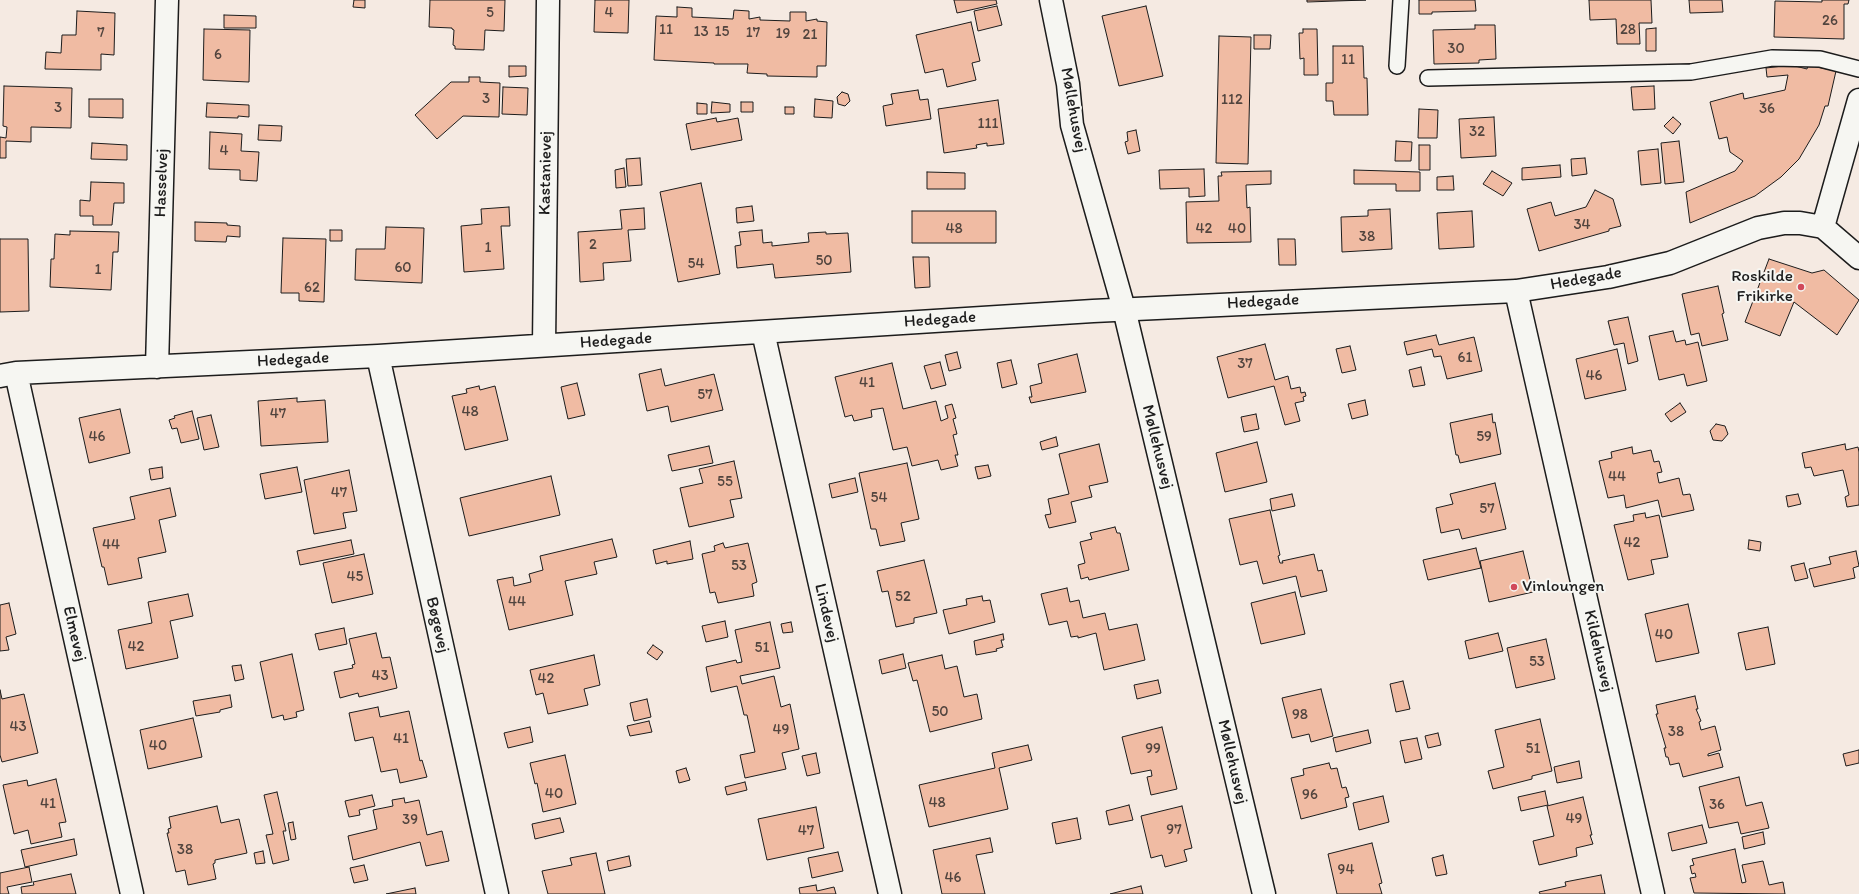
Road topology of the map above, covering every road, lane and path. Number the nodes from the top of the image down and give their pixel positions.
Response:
1 (168, 0) edge
2 (548, 0) edge
3 (1051, 0) edge
4 (1401, 0) edge
5 (1397, 66) dead end
6 (1859, 69) edge
7 (1428, 78) dead end
8 (1859, 100) edge
9 (1823, 227) junction
10 (1859, 258) edge
11 (1516, 291) junction
12 (1124, 309) junction
13 (763, 332) junction
14 (544, 345) junction
15 (378, 356) junction
16 (157, 367) junction
17 (8, 375) edge
18 (132, 894) edge
19 (497, 894) edge
20 (890, 894) edge
21 (1264, 894) edge
22 (1653, 894) edge

1 - 16 street, Hasselvej
2 - 14 street, Kastanievej
3 - 12 street, Møllehusvej
4 - 5 lane
6 - 7 lane
8 - 9 street
9 - 10 street
9 - 11 street, Hedegade
11 - 12 street, Hedegade
11 - 22 street, Kildehusvej
12 - 13 street, Hedegade
12 - 21 street, Møllehusvej
13 - 14 street, Hedegade
13 - 20 street, Lindevej
14 - 15 street, Hedegade
15 - 16 street, Hedegade
15 - 19 street, Bøgevej
16 - 17 street, Hedegade
17 - 18 street, Elmevej

